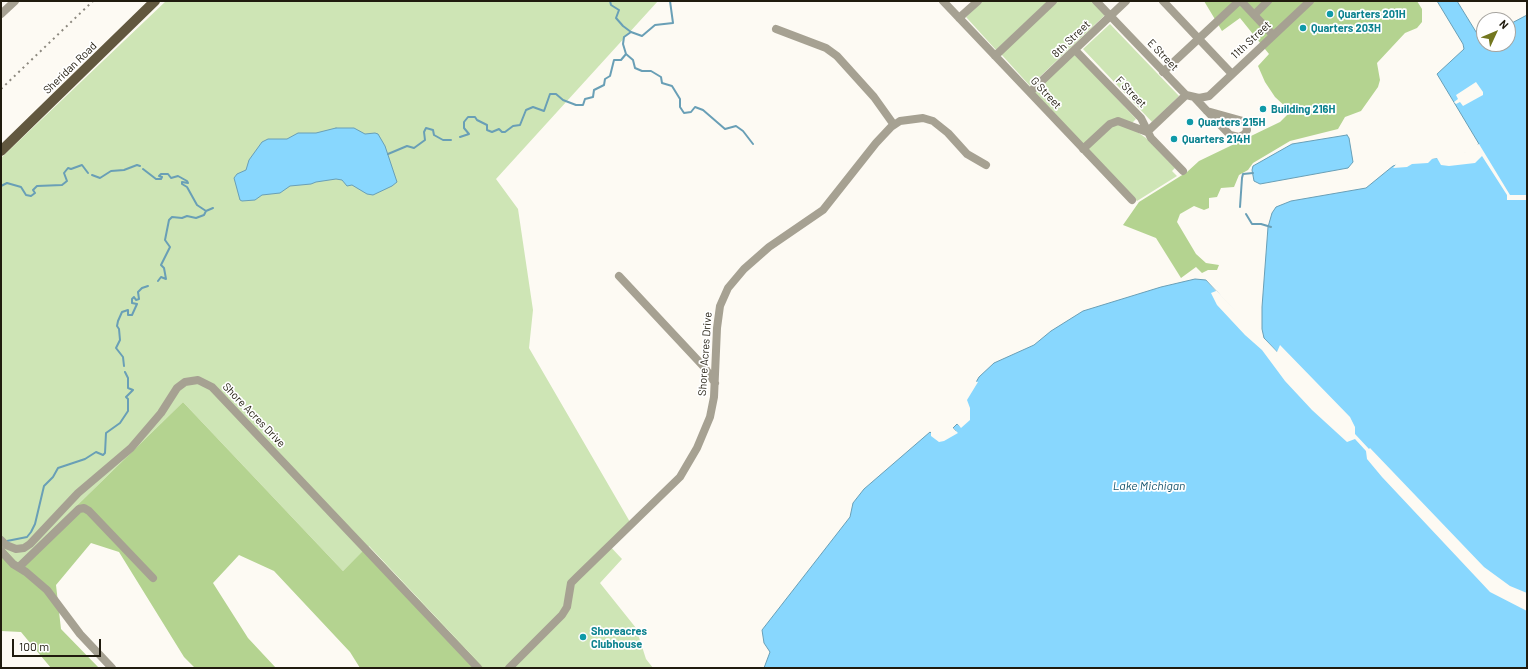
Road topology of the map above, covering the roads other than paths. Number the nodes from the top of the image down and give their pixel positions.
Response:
1 (15, 1) edge
2 (155, 1) edge
3 (943, 1) edge
4 (978, 1) edge
5 (1053, 1) edge
6 (1096, 1) edge
7 (1126, 1) edge
8 (1163, 1) edge
9 (1240, 1) edge
10 (1268, 1) edge
11 (1310, 1) edge
12 (1, 14) edge
13 (1254, 15) junction
14 (1110, 16) junction
15 (959, 18) junction
16 (776, 30) dead end
17 (1273, 35) junction
18 (1198, 38) junction
19 (1075, 50) junction
20 (995, 56) junction
21 (1163, 72) junction
22 (1232, 74) junction
23 (1030, 92) junction
24 (1190, 96) junction
25 (1209, 96) junction
26 (1207, 111) junction
27 (894, 125) junction
28 (1147, 132) junction
29 (1083, 149) junction
30 (1, 151) edge
31 (986, 165) dead end
32 (1183, 171) dead end
33 (1132, 200) dead end
34 (619, 276) dead end
35 (715, 383) junction
36 (1, 540) edge
37 (1, 551) edge
38 (19, 567) junction
39 (153, 578) dead end
40 (112, 668) edge
41 (478, 668) edge
42 (509, 668) edge

1 - 12 street
2 - 30 main road, Sheridan Road
3 - 15 street, G Street
4 - 15 street
5 - 20 street
6 - 14 street, E Street
7 - 14 street, 8th Street
8 - 18 street
9 - 13 street
9 - 18 street
10 - 13 street
11 - 17 street, 11th Street
13 - 17 street
14 - 19 street, 8th Street
14 - 21 street, E Street
15 - 20 street, G Street
16 - 27 street
17 - 22 street, 11th Street
18 - 21 street
18 - 22 street
19 - 23 street, 8th Street
19 - 28 street, F Street
20 - 23 street, G Street
21 - 24 street, E Street
22 - 25 street, 11th Street
23 - 29 street, G Street
24 - 25 street
24 - 26 street, E Street
24 - 28 street
25 - 26 street
26 - 26 street, E Street
27 - 31 street, Shore Acres Drive
27 - 35 street, Shore Acres Drive
28 - 29 street
28 - 32 street, F Street
29 - 33 street, G Street
34 - 35 street
35 - 42 street, Shore Acres Drive
36 - 41 street, Shore Acres Drive
37 - 38 street
38 - 39 street
38 - 40 street

